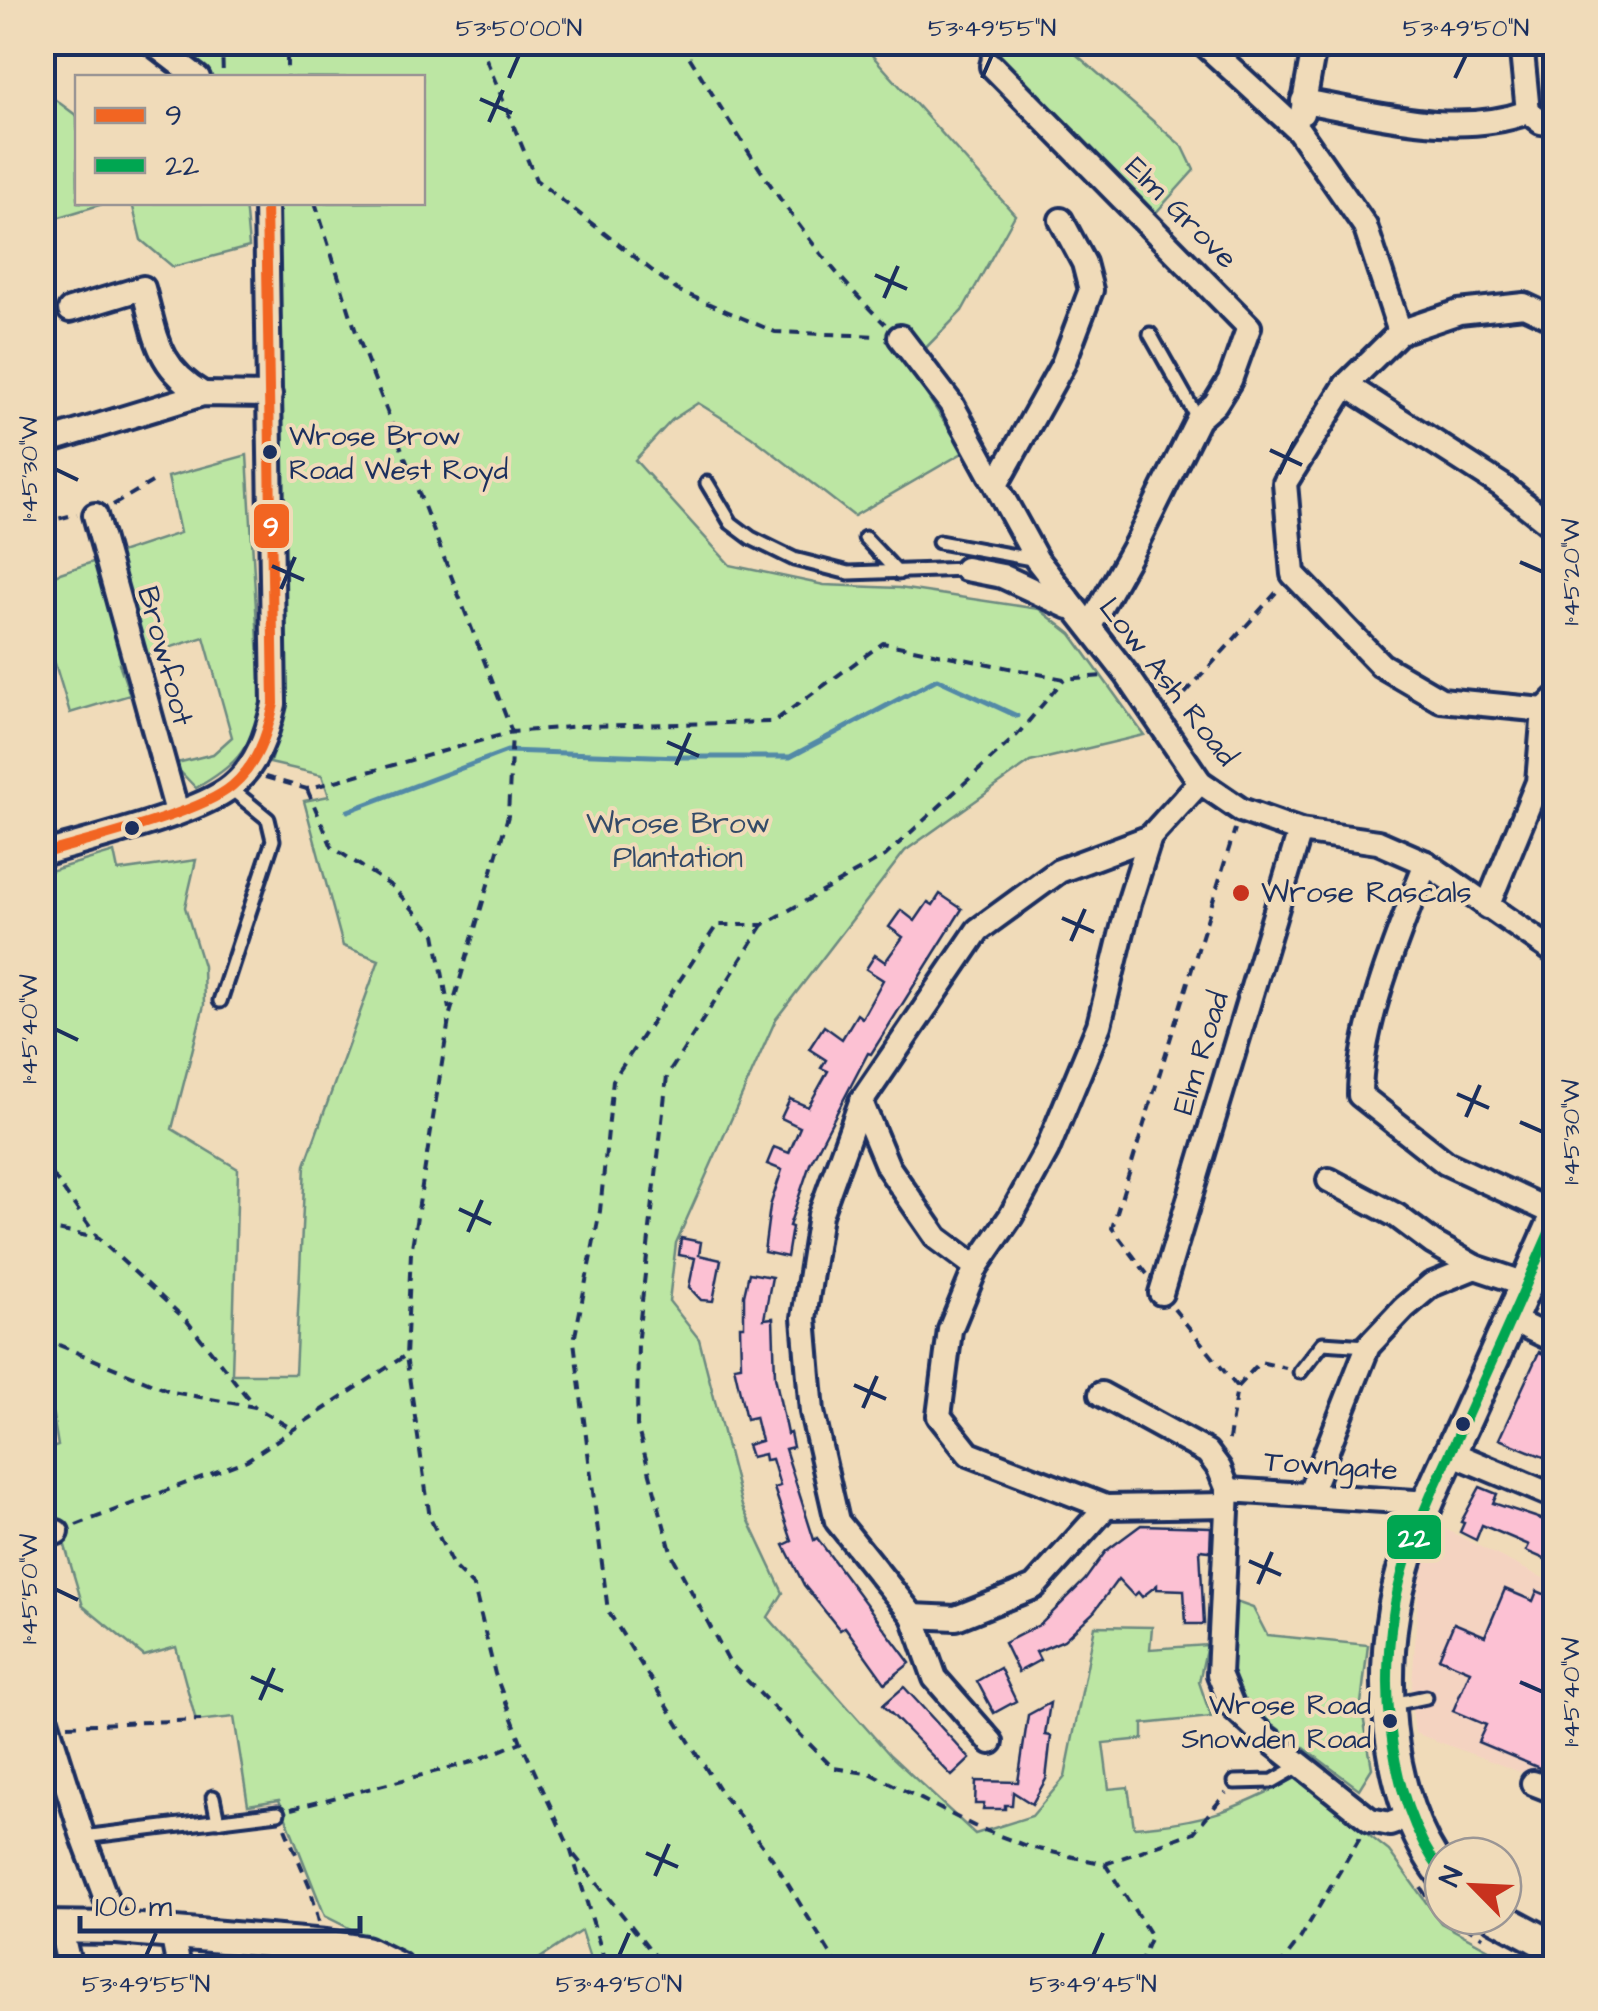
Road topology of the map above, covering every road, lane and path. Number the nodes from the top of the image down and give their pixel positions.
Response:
1 (150, 42) edge
2 (222, 42) edge
3 (280, 42) edge
4 (479, 42) edge
5 (680, 42) edge
6 (1202, 42) edge
7 (1315, 42) edge
8 (1521, 42) edge
9 (991, 54) edge
10 (194, 75) edge
11 (223, 75) edge
12 (287, 75) edge
13 (1303, 101) junction
14 (1528, 112) junction
15 (1556, 124) edge
16 (1300, 131) junction
17 (266, 205) edge
18 (316, 205) edge
19 (1061, 220) dead end
20 (70, 310) dead end
21 (1556, 320) edge
22 (1400, 332) junction
23 (1150, 334) dead end
24 (900, 337) junction
25 (1346, 385) junction
26 (203, 394) junction
27 (270, 395) junction
28 (1198, 420) junction
29 (42, 442) edge
30 (707, 483) dead end
31 (997, 483) junction
32 (95, 516) dead end
33 (1556, 529) edge
34 (865, 538) dead end
35 (939, 542) dead end
36 (1037, 560) junction
37 (966, 569) joint
38 (898, 573) junction
39 (1292, 574) junction
40 (1072, 608) junction
41 (1090, 626) junction
42 (1127, 675) junction
43 (1064, 678) junction
44 (1550, 704) edge
45 (1160, 721) junction
46 (512, 732) junction
47 (238, 780) junction
48 (1200, 782) junction
49 (307, 789) junction
50 (177, 812) junction
51 (1300, 831) junction
52 (1150, 838) junction
53 (44, 850) edge
54 (1426, 863) junction
55 (1487, 907) junction
56 (763, 925) junction
57 (1556, 953) edge
58 (220, 1002) dead end
59 (450, 1014) junction
60 (861, 1102) junction
61 (42, 1160) edge
62 (1329, 1180) dead end
63 (1556, 1216) edge
64 (42, 1227) edge
65 (98, 1238) junction
66 (976, 1267) junction
67 (1475, 1267) junction
68 (1526, 1284) junction
69 (1160, 1292) dead end
70 (1512, 1320) junction
71 (42, 1338) edge
72 (1556, 1341) edge
73 (1368, 1346) junction
74 (406, 1356) junction
75 (1300, 1372) joint
76 (1237, 1387) dead end
77 (1101, 1394) dead end
78 (255, 1406) junction
79 (294, 1430) junction
80 (1450, 1452) junction
81 (1310, 1493) junction
82 (1556, 1496) edge
83 (1228, 1497) junction
84 (1430, 1503) junction
85 (1106, 1507) junction
86 (50, 1535) edge
87 (913, 1616) junction
88 (1426, 1697) dead end
89 (1388, 1704) junction
90 (46, 1716) edge
91 (201, 1720) dead end
92 (521, 1742) junction
93 (990, 1742) dead end
94 (1301, 1765) junction
95 (1234, 1782) joint
96 (214, 1797) dead end
97 (278, 1813) junction
98 (1412, 1816) junction
99 (1370, 1820) junction
100 (218, 1821) junction
101 (84, 1837) junction
102 (1423, 1840) edge
103 (571, 1851) junction
104 (1105, 1864) junction
105 (51, 1927) edge
106 (117, 1928) junction
107 (1523, 1930) edge
108 (172, 1932) junction
109 (326, 1946) junction
110 (1556, 1948) edge
111 (282, 1955) edge
112 (70, 1968) edge
113 (179, 1968) edge
114 (397, 1968) edge
115 (607, 1968) edge
116 (665, 1968) edge
117 (839, 1968) edge
118 (1138, 1968) edge
119 (1278, 1968) edge

1 - 10 street
2 - 11 path
3 - 12 path
4 - 24 path
5 - 24 path
6 - 16 street
7 - 13 street
8 - 14 street
9 - 28 street, Elm Grove
13 - 14 street
13 - 16 street
14 - 15 street
16 - 22 street
17 - 27 street
18 - 46 path
19 - 31 street
20 - 26 street
21 - 22 street
22 - 25 street
23 - 28 lane
24 - 31 street, Low Ash Road
25 - 33 street
25 - 39 street
26 - 27 street
26 - 29 street
27 - 47 street
28 - 41 street, Elm Grove
30 - 38 lane
31 - 36 street, Low Ash Road
32 - 50 street, Browfoot
34 - 38 lane
35 - 36 lane
36 - 40 street, Low Ash Road
37 - 38 lane
37 - 40 street
39 - 44 street
39 - 45 path
40 - 41 street, Low Ash Road
41 - 42 street, Low Ash Road
42 - 43 path
42 - 45 street, Low Ash Road
43 - 46 path
43 - 56 path
44 - 55 street
45 - 48 street, Low Ash Road
46 - 49 path
46 - 59 path
47 - 49 path
47 - 50 street
47 - 58 lane
48 - 51 street, Low Ash Road
48 - 52 street
49 - 59 path
50 - 53 street
51 - 54 street, Low Ash Road
51 - 69 street, Elm Road
52 - 60 street
52 - 66 street
54 - 55 street, Low Ash Road
54 - 63 street
55 - 57 street, Low Ash Road
56 - 104 path
56 - 117 path
59 - 74 path
60 - 66 street
60 - 87 street
61 - 65 path
62 - 67 street
63 - 68 street
64 - 65 path
65 - 78 path
66 - 85 street
67 - 68 street
67 - 73 street
68 - 70 street
70 - 72 street
70 - 80 street
71 - 78 path
73 - 75 lane
73 - 81 street
74 - 79 path
74 - 92 path
75 - 76 path
77 - 83 street
78 - 79 path
79 - 86 path
80 - 82 street
80 - 84 street
81 - 83 street, Towngate
81 - 84 street, Towngate
83 - 85 street, Towngate
83 - 94 street
84 - 89 street
85 - 87 street
87 - 93 street
88 - 89 lane
89 - 98 street
90 - 91 path
90 - 101 street
92 - 97 path
92 - 103 path
94 - 95 lane
94 - 99 street
95 - 104 path
96 - 100 lane
97 - 100 lane
97 - 109 path
98 - 99 street
98 - 102 street
99 - 119 path
100 - 101 lane
101 - 106 street
103 - 115 path
103 - 116 path
104 - 118 path
105 - 106 street
105 - 112 street
106 - 108 street
107 - 110 street
108 - 111 street
108 - 113 street
109 - 111 street
109 - 114 street

